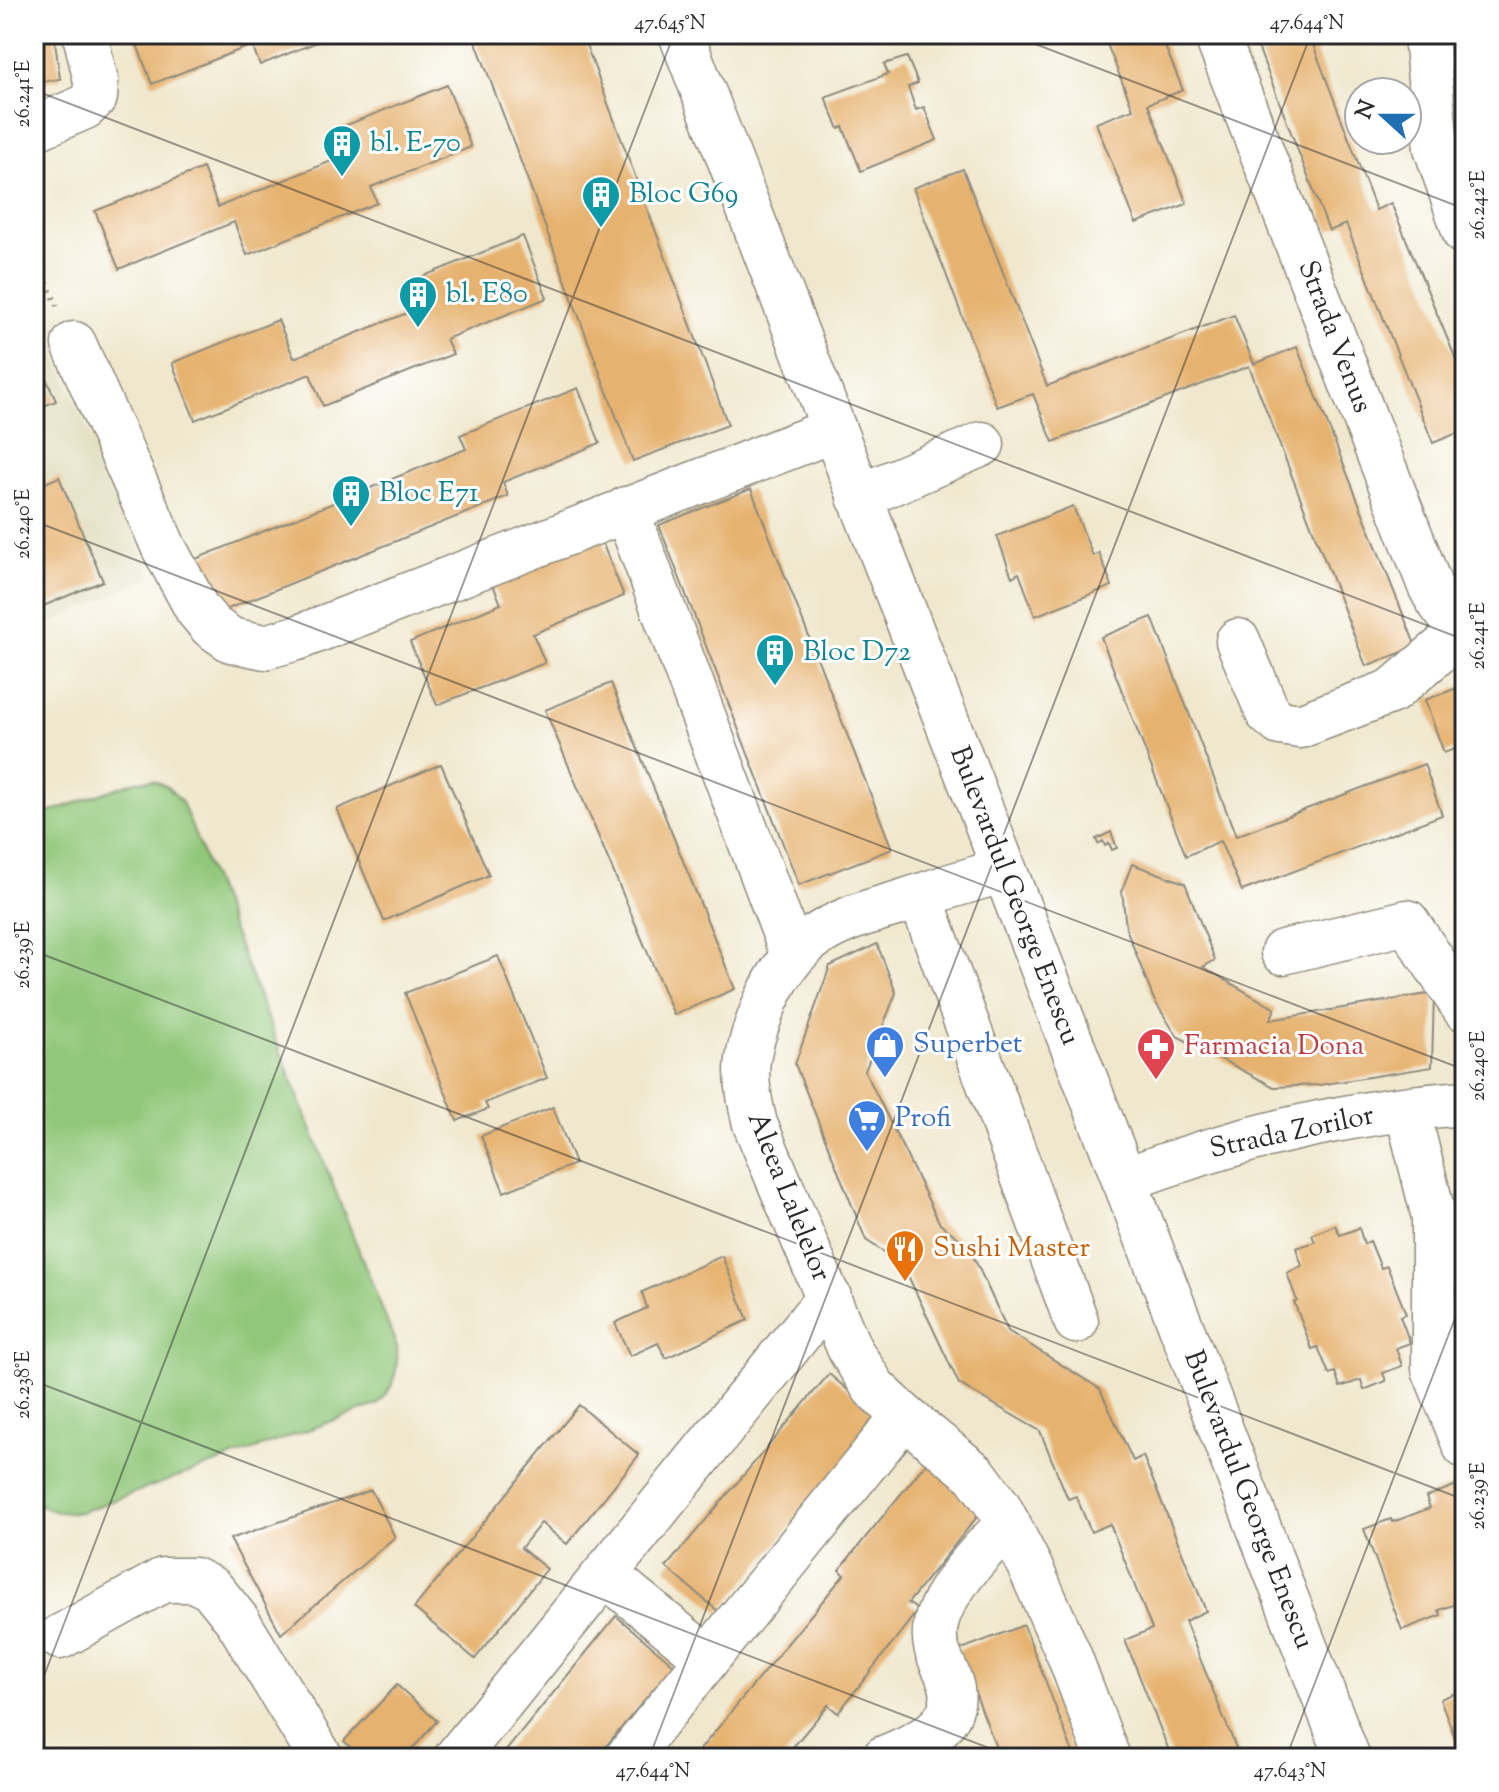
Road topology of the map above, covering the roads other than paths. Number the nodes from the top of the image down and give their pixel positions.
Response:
1 (85, 34) edge
2 (681, 34) edge
3 (1216, 34) edge
4 (1426, 34) edge
5 (34, 129) edge
6 (1461, 210) edge
7 (74, 344) road end
8 (833, 430) junction
9 (982, 444) dead end
10 (859, 497) junction
11 (626, 509) junction
12 (1465, 630) edge
13 (1238, 641) dead end
14 (1004, 870) junction
15 (920, 896) junction
16 (1283, 952) dead end
17 (793, 956) junction
18 (1465, 1009) edge
19 (1465, 1103) edge
20 (1407, 1109) junction
21 (1124, 1180) junction
22 (829, 1297) junction
23 (1076, 1321) dead end
24 (904, 1416) junction
25 (1465, 1446) edge
26 (1008, 1524) junction
27 (606, 1575) junction
28 (60, 1637) dead end
29 (707, 1658) junction
30 (321, 1758) edge
31 (456, 1758) edge
32 (627, 1758) edge
33 (884, 1758) edge
34 (1108, 1758) edge
35 (1348, 1758) edge

1 - 5 street
2 - 8 street, Bulevardul George Enescu
3 - 12 street, Strada Venus
4 - 6 street
7 - 11 street
8 - 10 street, Bulevardul George Enescu
8 - 11 street
9 - 10 street
10 - 14 street, Bulevardul George Enescu
11 - 17 street
12 - 13 street
14 - 15 street, Aleea Lalelelor
14 - 21 street, Bulevardul George Enescu
15 - 17 street, Aleea Lalelelor
15 - 23 street
16 - 18 street
17 - 22 street, Aleea Lalelelor
19 - 20 street, Strada Zorilor
20 - 21 street, Strada Zorilor
20 - 25 street
21 - 35 street, Bulevardul George Enescu
22 - 24 street, Aleea Lalelelor
22 - 27 street
24 - 26 street, Aleea Lalelelor
24 - 29 street
26 - 33 street
26 - 34 street, Aleea Lalelelor
27 - 29 street
27 - 31 street
28 - 30 street
29 - 32 street

